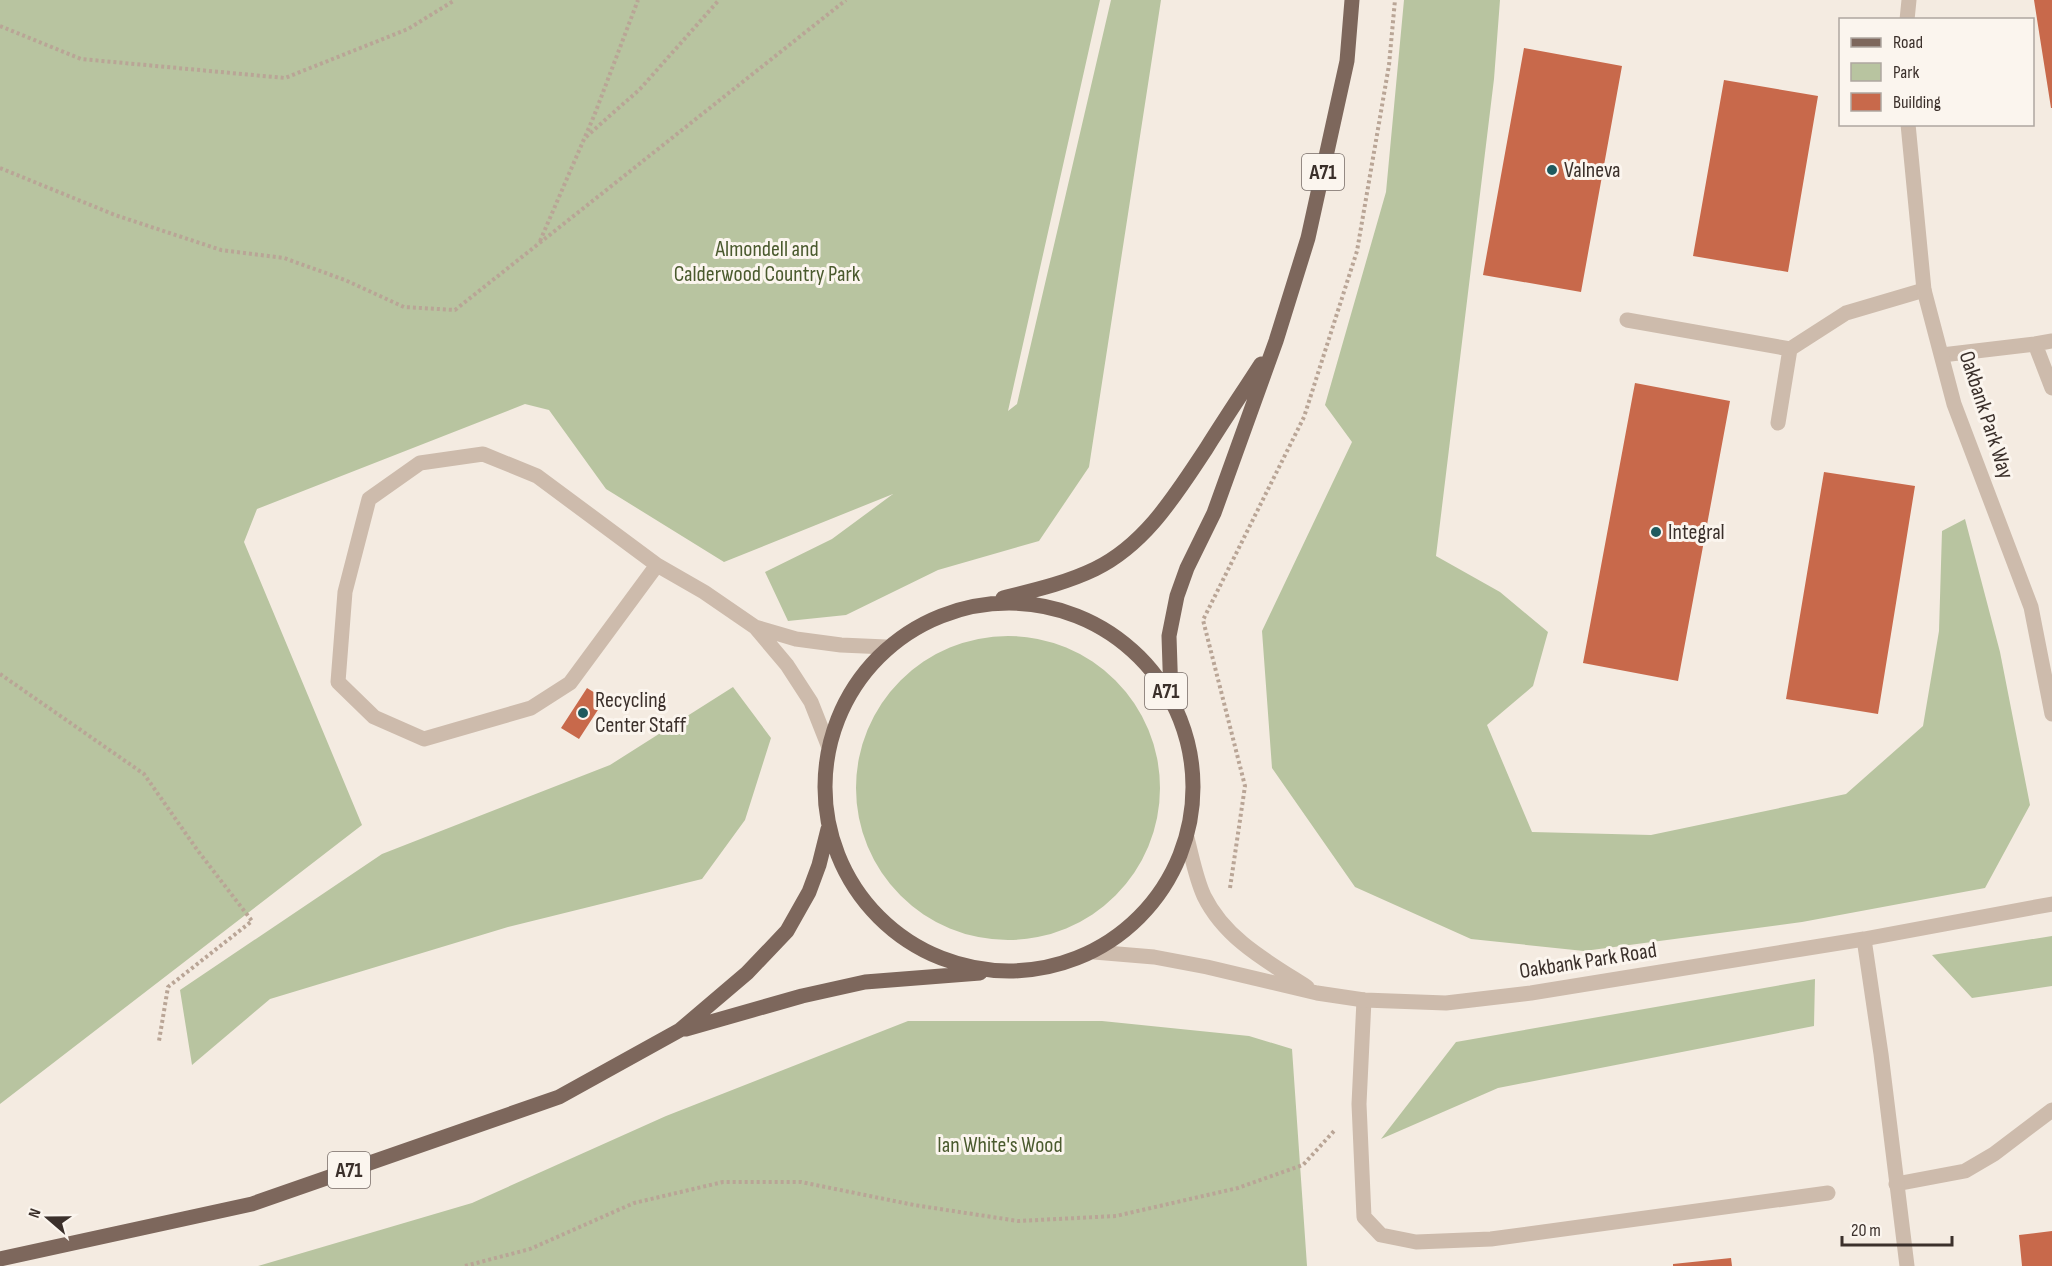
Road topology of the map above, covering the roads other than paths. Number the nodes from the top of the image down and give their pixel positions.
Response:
1 (1352, 0) edge
2 (1909, 0) edge
3 (1907, 18) edge
4 (1908, 126) edge
5 (1924, 290) junction
6 (1628, 320) dead end
7 (1276, 341) junction
8 (2052, 341) edge
9 (2035, 344) junction
10 (1790, 349) junction
11 (1942, 355) junction
12 (2052, 388) edge
13 (1778, 423) dead end
14 (657, 565) junction
15 (983, 603) junction
16 (755, 627) junction
17 (886, 647) junction
18 (1171, 697) junction
19 (2052, 714) edge
20 (828, 745) junction
21 (828, 829) junction
22 (1187, 838) junction
23 (2052, 904) edge
24 (1864, 939) junction
25 (1094, 952) junction
26 (994, 972) junction
27 (1317, 993) junction
28 (1364, 1000) junction
29 (680, 1030) junction
30 (2052, 1110) edge
31 (1896, 1184) junction
32 (1828, 1194) dead end
33 (0, 1259) edge
34 (1907, 1266) edge

1 - 7 main road, A71
2 - 3 street
4 - 5 street, Oakbank Park Way
5 - 10 street
5 - 11 street, Oakbank Park Way
6 - 10 street
7 - 15 main road, A71
7 - 18 main road, A71
8 - 9 street
9 - 11 street
9 - 12 street
10 - 13 street
11 - 19 street, Oakbank Park Way
14 - 14 street
14 - 16 street
15 - 17 main road, A71
15 - 18 main road, A71
16 - 17 street
16 - 20 street
17 - 20 main road, A71
18 - 22 main road, A71
20 - 21 main road, A71
21 - 26 main road, A71
21 - 29 main road, A71
22 - 25 main road, A71
22 - 27 street, Oakbank Park Road
23 - 24 street, Oakbank Park Road
24 - 28 street, Oakbank Park Road
24 - 31 street
25 - 26 main road, A71
25 - 27 street, Oakbank Park Road
26 - 29 main road, A71
27 - 28 street, Oakbank Park Road
28 - 32 street
29 - 33 main road, A71
30 - 31 street
31 - 34 street

